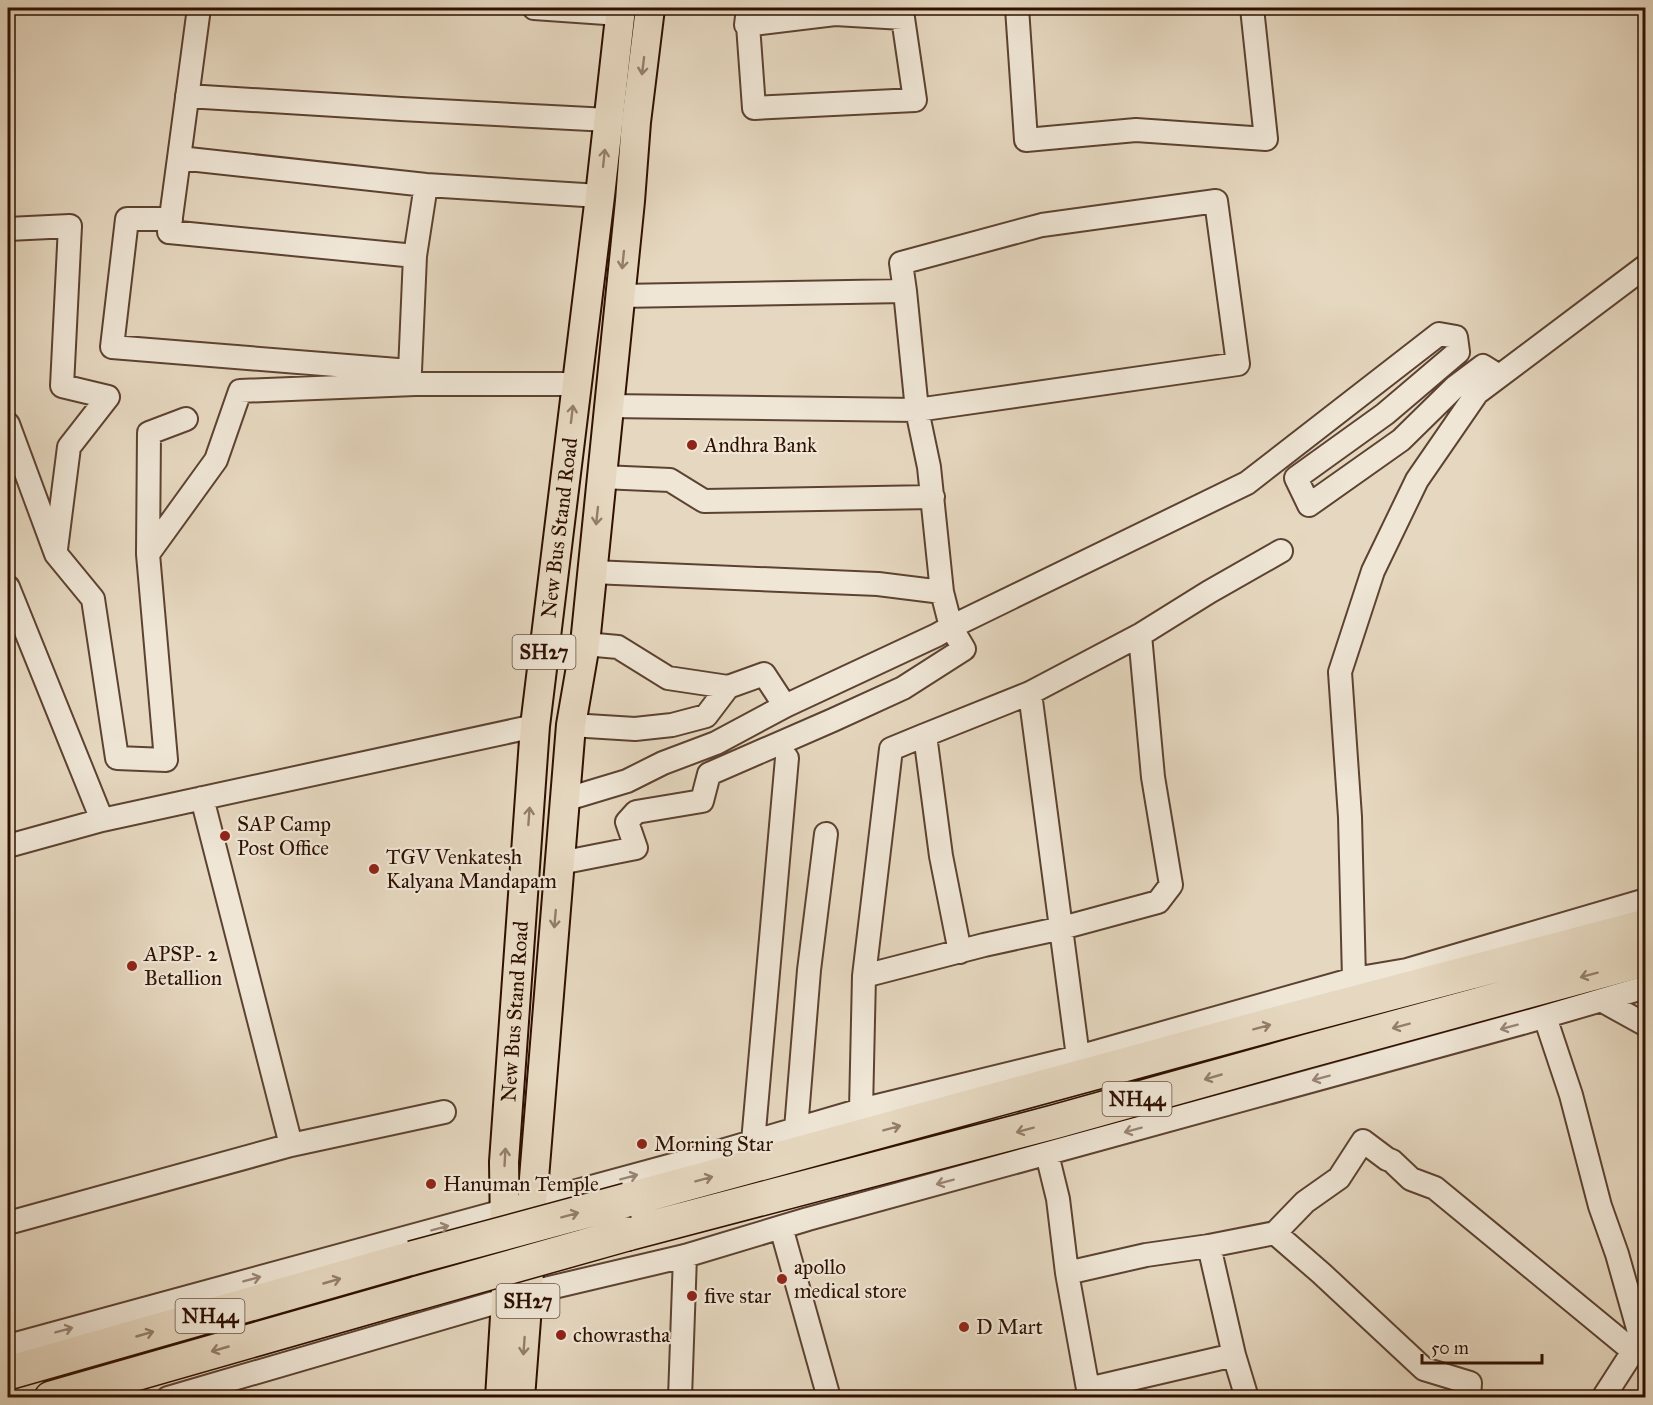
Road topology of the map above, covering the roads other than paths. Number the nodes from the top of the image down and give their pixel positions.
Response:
1 (199, 8) edge
2 (534, 8) edge
3 (1017, 8) edge
4 (1252, 8) edge
5 (620, 11) edge
6 (649, 12) edge
7 (748, 16) edge
8 (187, 96) junction
9 (609, 120) junction
10 (179, 158) junction
11 (426, 185) junction
12 (600, 196) junction
13 (171, 219) junction
14 (8, 229) edge
15 (415, 255) junction
16 (1646, 266) edge
17 (905, 291) junction
18 (619, 296) junction
19 (1499, 376) junction
20 (576, 384) junction
21 (608, 406) junction
22 (917, 410) junction
23 (186, 419) dead end
24 (8, 424) edge
25 (602, 477) junction
26 (933, 497) junction
27 (1281, 551) dead end
28 (56, 554) junction
29 (148, 554) junction
30 (591, 572) junction
31 (8, 587) edge
32 (942, 592) junction
33 (951, 627) junction
34 (1140, 634) junction
35 (585, 644) junction
36 (728, 687) junction
37 (1030, 693) junction
38 (785, 706) junction
39 (571, 725) junction
40 (535, 726) junction
41 (925, 735) junction
42 (787, 758) dead end
43 (202, 798) junction
44 (564, 800) junction
45 (102, 820) junction
46 (826, 834) dead end
47 (8, 846) edge
48 (560, 863) junction
49 (1646, 900) edge
50 (1646, 926) edge
51 (1062, 928) junction
52 (960, 952) junction
53 (1646, 959) edge
54 (864, 976) junction
55 (1354, 979) junction
56 (1646, 987) edge
57 (1601, 1000) junction
58 (1545, 1017) junction
59 (1646, 1025) edge
60 (1078, 1057) junction
61 (861, 1110) junction
62 (444, 1112) dead end
63 (796, 1129) junction
64 (753, 1142) junction
65 (291, 1145) junction
66 (1047, 1154) junction
67 (532, 1203) junction
68 (504, 1211) junction
69 (8, 1223) edge
70 (781, 1227) junction
71 (1275, 1233) junction
72 (1209, 1246) junction
73 (685, 1256) junction
74 (1067, 1273) junction
75 (517, 1296) junction
76 (1641, 1341) edge
77 (8, 1346) edge
78 (1234, 1355) junction
79 (8, 1373) edge
80 (1094, 1393) edge
81 (51, 1398) edge
82 (168, 1398) edge
83 (500, 1398) edge
84 (520, 1398) edge
85 (680, 1398) edge
86 (829, 1398) edge
87 (1247, 1398) edge
88 (1469, 1398) edge
89 (1603, 1398) edge

1 - 8 street
2 - 5 street
3 - 4 street
5 - 6 main road
5 - 9 main road, New Bus Stand Road / SH27
6 -> 18 main road, New Bus Stand Road / SH27
7 - 7 street
8 - 9 street
8 - 10 street
12 -> 9 main road, New Bus Stand Road / SH27
10 - 11 street
10 - 13 street
11 - 12 street
11 - 15 street
12 - 20 main road, New Bus Stand Road / SH27
13 - 15 street
13 - 15 street
14 - 28 street
16 - 19 street
17 - 18 street
17 - 22 street
17 - 22 street
18 - 21 main road, New Bus Stand Road / SH27
19 - 33 street
19 - 55 street
20 - 29 street
40 -> 20 main road, New Bus Stand Road / SH27
21 - 22 street
21 - 25 main road, New Bus Stand Road / SH27
22 - 26 street
23 - 29 street
24 - 28 street
25 - 26 street
25 -> 30 main road, New Bus Stand Road / SH27
26 - 32 street
27 - 34 street
28 - 29 street
30 - 32 street
30 - 35 main road, New Bus Stand Road / SH27
31 - 45 street
32 - 33 street
33 - 38 street
33 - 48 street
34 - 37 street
34 - 51 street
35 - 36 street
35 - 39 main road, New Bus Stand Road / SH27
36 - 38 street
36 - 39 street
37 - 41 street
37 - 51 street
38 - 44 street
39 - 44 main road, New Bus Stand Road / SH27
40 - 43 street
68 -> 40 main road, New Bus Stand Road / SH27
41 - 52 street
41 - 54 street
42 - 64 street
43 - 45 street
43 - 65 street
44 - 48 main road, New Bus Stand Road / SH27
45 - 47 street
46 - 63 street
48 -> 67 main road, New Bus Stand Road / SH27
49 - 55 street
79 -> 50 highway, NH44, bridge
51 - 52 street
51 - 60 street
52 - 54 street
53 -> 81 highway, NH44, bridge
54 - 61 street
55 - 60 street
56 - 57 street
57 - 58 street
57 - 59 street
58 -> 66 street
58 - 76 street
60 - 61 street
61 - 63 street
62 - 65 street
63 - 64 street
67 -> 64 street
65 - 69 street
66 -> 70 street
66 - 74 street
67 - 68 street
67 - 75 main road, SH27
68 - 75 main road, New Bus Stand Road / SH27
77 -> 68 street
70 - 73 street
70 - 86 street
71 - 72 street
71 - 76 street
71 - 88 street
72 - 74 street
72 - 78 street
73 - 75 street
73 - 85 street
74 - 80 street
75 - 82 street
75 - 83 main road, SH27
75 -> 84 main road, SH27
76 - 89 street
78 - 80 street
78 - 87 street

